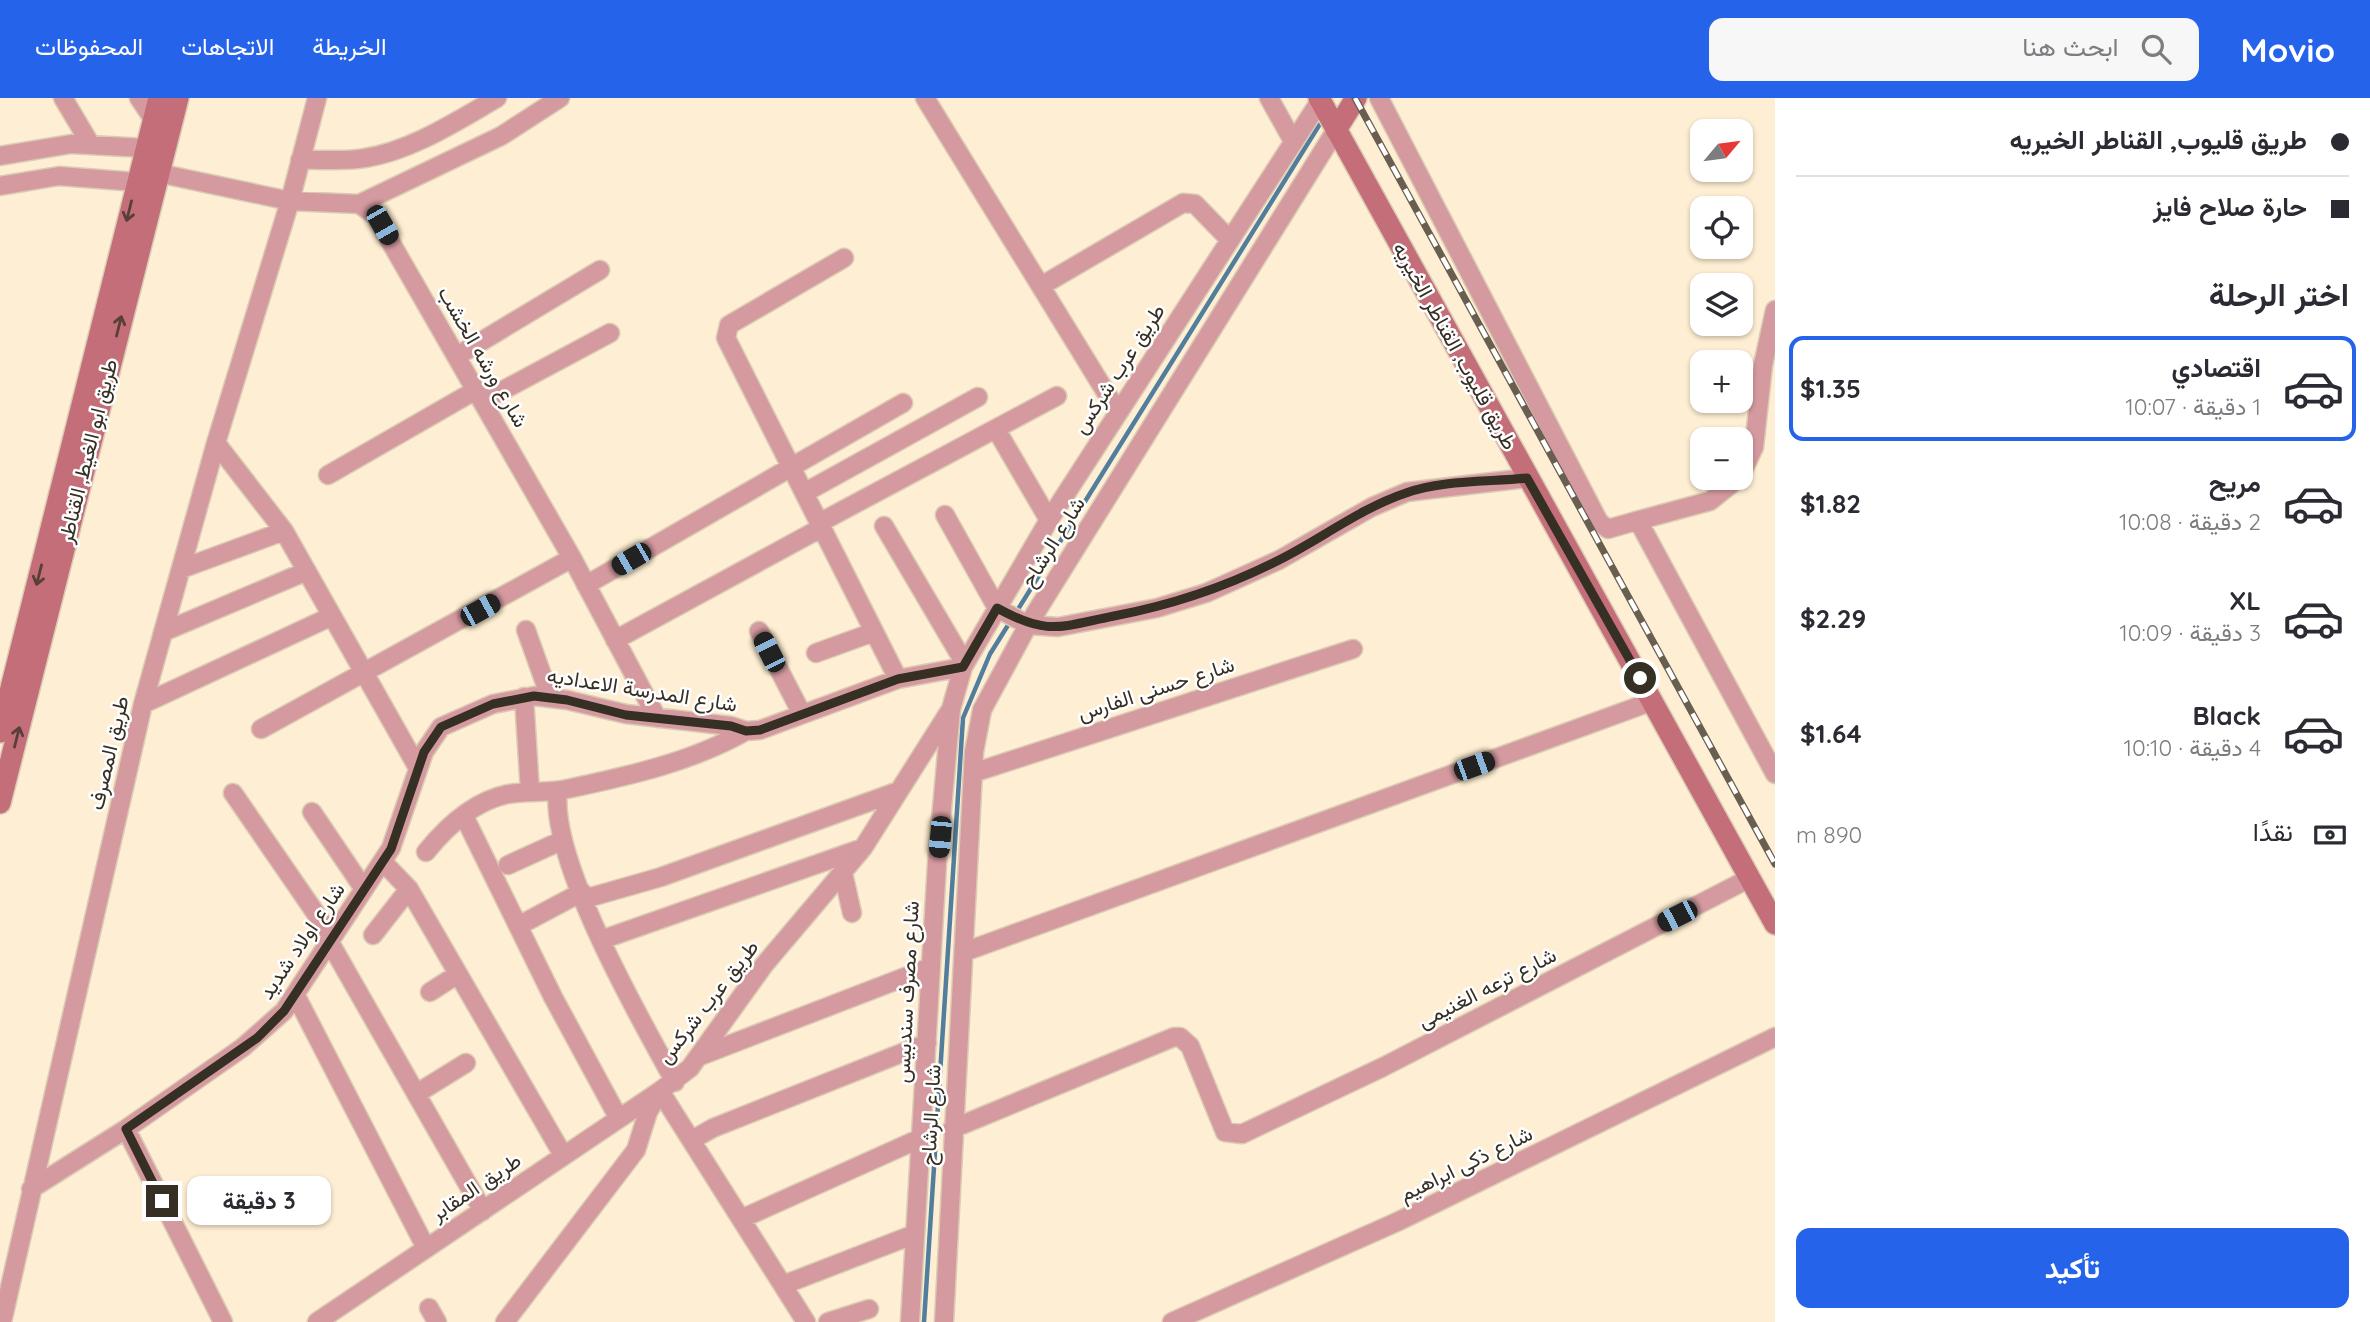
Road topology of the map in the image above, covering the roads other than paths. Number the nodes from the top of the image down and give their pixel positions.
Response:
1 (62, 98) edge
2 (139, 98) edge
3 (159, 98) edge
4 (178, 98) edge
5 (317, 98) edge
6 (497, 98) edge
7 (560, 98) edge
8 (925, 98) edge
9 (1269, 98) edge
10 (1356, 98) edge
11 (1379, 98) edge
12 (1320, 99) edge
13 (153, 119) junction
14 (1336, 130) junction
15 (425, 136) junction
16 (1293, 141) junction
17 (91, 145) junction
18 (145, 148) junction
19 (0, 156) edge
20 (300, 160) junction
21 (437, 167) junction
22 (158, 173) junction
23 (137, 182) junction
24 (0, 186) edge
25 (290, 201) junction
26 (359, 204) junction
27 (1229, 239) junction
28 (844, 258) dead end
29 (600, 271) dead end
30 (1041, 286) junction
31 (1775, 310) edge
32 (610, 333) dead end
33 (457, 356) junction
34 (479, 396) junction
35 (1057, 396) dead end
36 (978, 397) dead end
37 (903, 403) dead end
38 (1118, 412) junction
39 (996, 429) junction
40 (216, 443) junction
41 (1753, 449) edge
42 (791, 466) junction
43 (328, 475) dead end
44 (1527, 478) junction
45 (1723, 490) edge
46 (804, 493) junction
47 (945, 515) dead end
48 (1049, 520) junction
49 (1636, 521) junction
50 (820, 526) junction
51 (884, 526) dead end
52 (284, 531) junction
53 (572, 558) junction
54 (181, 569) junction
55 (307, 570) junction
56 (586, 585) junction
57 (997, 608) junction
58 (332, 616) junction
59 (1028, 625) junction
60 (526, 631) dead end
61 (759, 631) dead end
62 (163, 632) junction
63 (874, 632) junction
64 (615, 640) junction
65 (1353, 649) dead end
66 (817, 653) dead end
67 (964, 665) junction
68 (364, 673) junction
69 (898, 679) junction
70 (524, 696) junction
71 (550, 697) junction
72 (1653, 701) junction
73 (143, 704) junction
74 (951, 709) junction
75 (802, 715) junction
76 (657, 719) junction
77 (261, 729) dead end
78 (746, 731) junction
79 (0, 732) edge
80 (418, 768) junction
81 (973, 774) junction
82 (1775, 774) edge
83 (558, 790) junction
84 (899, 791) junction
85 (530, 792) junction
86 (233, 793) dead end
87 (0, 803) edge
88 (312, 812) dead end
89 (464, 816) junction
90 (563, 840) junction
91 (863, 848) junction
92 (426, 852) dead end
93 (383, 862) junction
94 (508, 865) dead end
95 (843, 873) junction
96 (1750, 878) junction
97 (364, 889) junction
98 (409, 889) junction
99 (583, 895) junction
100 (852, 913) dead end
101 (1775, 924) edge
102 (518, 926) junction
103 (373, 935) dead end
104 (331, 939) junction
105 (601, 940) junction
106 (964, 952) junction
107 (931, 967) junction
108 (458, 974) junction
109 (430, 992) dead end
110 (296, 996) junction
111 (1775, 1037) edge
112 (927, 1043) junction
113 (700, 1056) junction
114 (466, 1063) dead end
115 (668, 1086) junction
116 (416, 1094) junction
117 (618, 1118) junction
118 (126, 1129) junction
119 (953, 1129) junction
120 (921, 1138) junction
121 (692, 1140) junction
122 (563, 1155) junction
123 (31, 1189) junction
124 (483, 1211) junction
125 (741, 1219) junction
126 (915, 1234) junction
127 (9, 1248) edge
128 (426, 1248) junction
129 (783, 1285) junction
130 (869, 1309) dead end
131 (2, 1322) edge
132 (222, 1322) edge
133 (317, 1322) edge
134 (505, 1322) edge
135 (806, 1322) edge
136 (828, 1322) edge
137 (911, 1322) edge
138 (944, 1322) edge
139 (1172, 1322) edge

1 - 17 street
2 - 13 street
3 - 13 main road, طريق ابو الغيط, القناطر
4 - 22 main road, طريق ابو الغيط, القناطر
5 - 20 street, طريق المصرف
6 - 15 street
7 - 21 street
8 - 30 street
9 - 16 street
10 - 14 main road
11 - 49 street, طريق قليوب, القناطر الخيريه
12 - 14 main road, طريق قليوب, القناطر الخيريه
12 - 16 street, طريق عرب شركس
13 - 18 main road, طريق ابو الغيط, القناطر
14 - 44 main road, طريق قليوب, القناطر الخيريه
14 - 59 street, شارع الرشاح
15 - 20 street
15 - 21 street
16 - 27 street, طريق عرب شركس
17 - 18 street
17 - 19 street
18 - 23 main road, طريق ابو الغيط, القناطر
20 - 25 street, طريق المصرف
21 - 26 street
22 - 25 street
87 -> 22 main road, طريق ابو الغيط, القناطر
23 - 24 street
23 -> 79 main road, طريق ابو الغيط, القناطر
25 - 26 street
25 - 40 street, طريق المصرف
26 - 33 street, شارع ورشه الخشب
27 - 30 street
27 - 38 street, طريق عرب شركس
28 - 42 street
29 - 33 street
30 - 38 street
31 - 41 street
32 - 34 street
33 - 34 street, شارع ورشه الخشب
34 - 43 street
34 - 53 street, شارع ورشه الخشب
35 - 39 street
36 - 46 street
37 - 42 street
38 - 48 street, طريق عرب شركس
39 - 48 street
39 - 50 street
40 - 52 street
40 - 54 street, طريق المصرف
42 - 46 street
42 - 56 street
44 - 59 street
44 - 72 main road, طريق قليوب, القناطر الخيريه
45 - 49 street
46 - 50 street
47 - 57 street
48 - 57 street, طريق عرب شركس
49 - 82 street
50 - 63 street
50 - 64 street
51 - 67 street
52 - 54 street
52 - 55 street
53 - 56 street, شارع ورشه الخشب
53 - 68 street
54 - 62 street, طريق المصرف
55 - 58 street
55 - 62 street
56 - 64 street, شارع ورشه الخشب
57 - 59 street
57 - 67 street, طريق عرب شركس
58 - 68 street
58 - 73 street
59 - 81 street, شارع الرشاح
60 - 71 street
61 - 75 street
62 - 73 street, طريق المصرف
63 - 66 street
63 - 69 street
64 - 76 street, شارع ورشه الخشب
65 - 81 street, شارع حسنى الفارس
67 - 69 street, شارع المدرسة الاعداديه
67 - 74 street, شارع مصرف سندبيس
68 - 77 street
68 - 80 street
69 - 75 street, شارع المدرسة الاعداديه
70 - 71 street, شارع المدرسة الاعداديه
70 - 80 street, شارع المدرسة الاعداديه
70 - 85 street
71 - 76 street, شارع المدرسة الاعداديه
72 - 96 main road, طريق قليوب, القناطر الخيريه
72 - 106 street
73 - 123 street, طريق المصرف
74 - 84 street, طريق عرب شركس
74 - 107 street, شارع مصرف سندبيس
75 - 78 street, شارع المدرسة الاعداديه
76 - 78 street, شارع المدرسة الاعداديه
78 - 83 street
80 - 93 street, شارع اولاد شديد
81 - 106 street, شارع الرشاح
83 - 85 street
83 - 90 street
84 - 91 street, طريق عرب شركس
84 - 99 street
85 - 89 street
86 - 104 street
88 - 97 street
89 - 92 street
89 - 102 street
90 - 94 street
90 - 99 street
91 - 95 street, طريق عرب شركس
91 - 105 street
93 - 97 street, شارع اولاد شديد
93 - 98 street
95 - 100 street
95 - 113 street, طريق عرب شركس
96 - 101 main road, طريق قليوب, القناطر الخيريه
96 - 119 street, شارع ترعه الغنيمى
97 - 104 street, شارع اولاد شديد
98 - 103 street
98 - 108 street
99 - 102 street
99 - 105 street
102 - 117 street
104 - 110 street, شارع اولاد شديد
104 - 116 street
105 - 115 street
106 - 119 street, شارع الرشاح
107 - 112 street, شارع مصرف سندبيس
107 - 113 street
108 - 109 street
108 - 122 street
110 - 118 street, شارع اولاد شديد
110 - 128 street
111 - 139 street, شارع ذكى ابراهيم
112 - 120 street, شارع مصرف سندبيس
112 - 121 street
113 - 115 street, طريق عرب شركس
114 - 116 street
115 - 117 street, طريق المقابر
115 - 121 street
115 - 134 street, طريق عرب شركس
116 - 124 street
117 - 122 street, طريق المقابر
118 - 123 street, شارع اولاد شديد
118 - 132 street
119 - 138 street, شارع الرشاح
120 - 125 street
120 - 126 street, شارع مصرف سندبيس
121 - 125 street
122 - 124 street, طريق المقابر
123 - 127 street, طريق المصرف
124 - 128 street, طريق المقابر
125 - 129 street
126 - 129 street
126 - 137 street, شارع مصرف سندبيس
127 - 131 street, طريق المصرف
128 - 133 street, طريق المقابر
129 - 135 street
130 - 136 street

